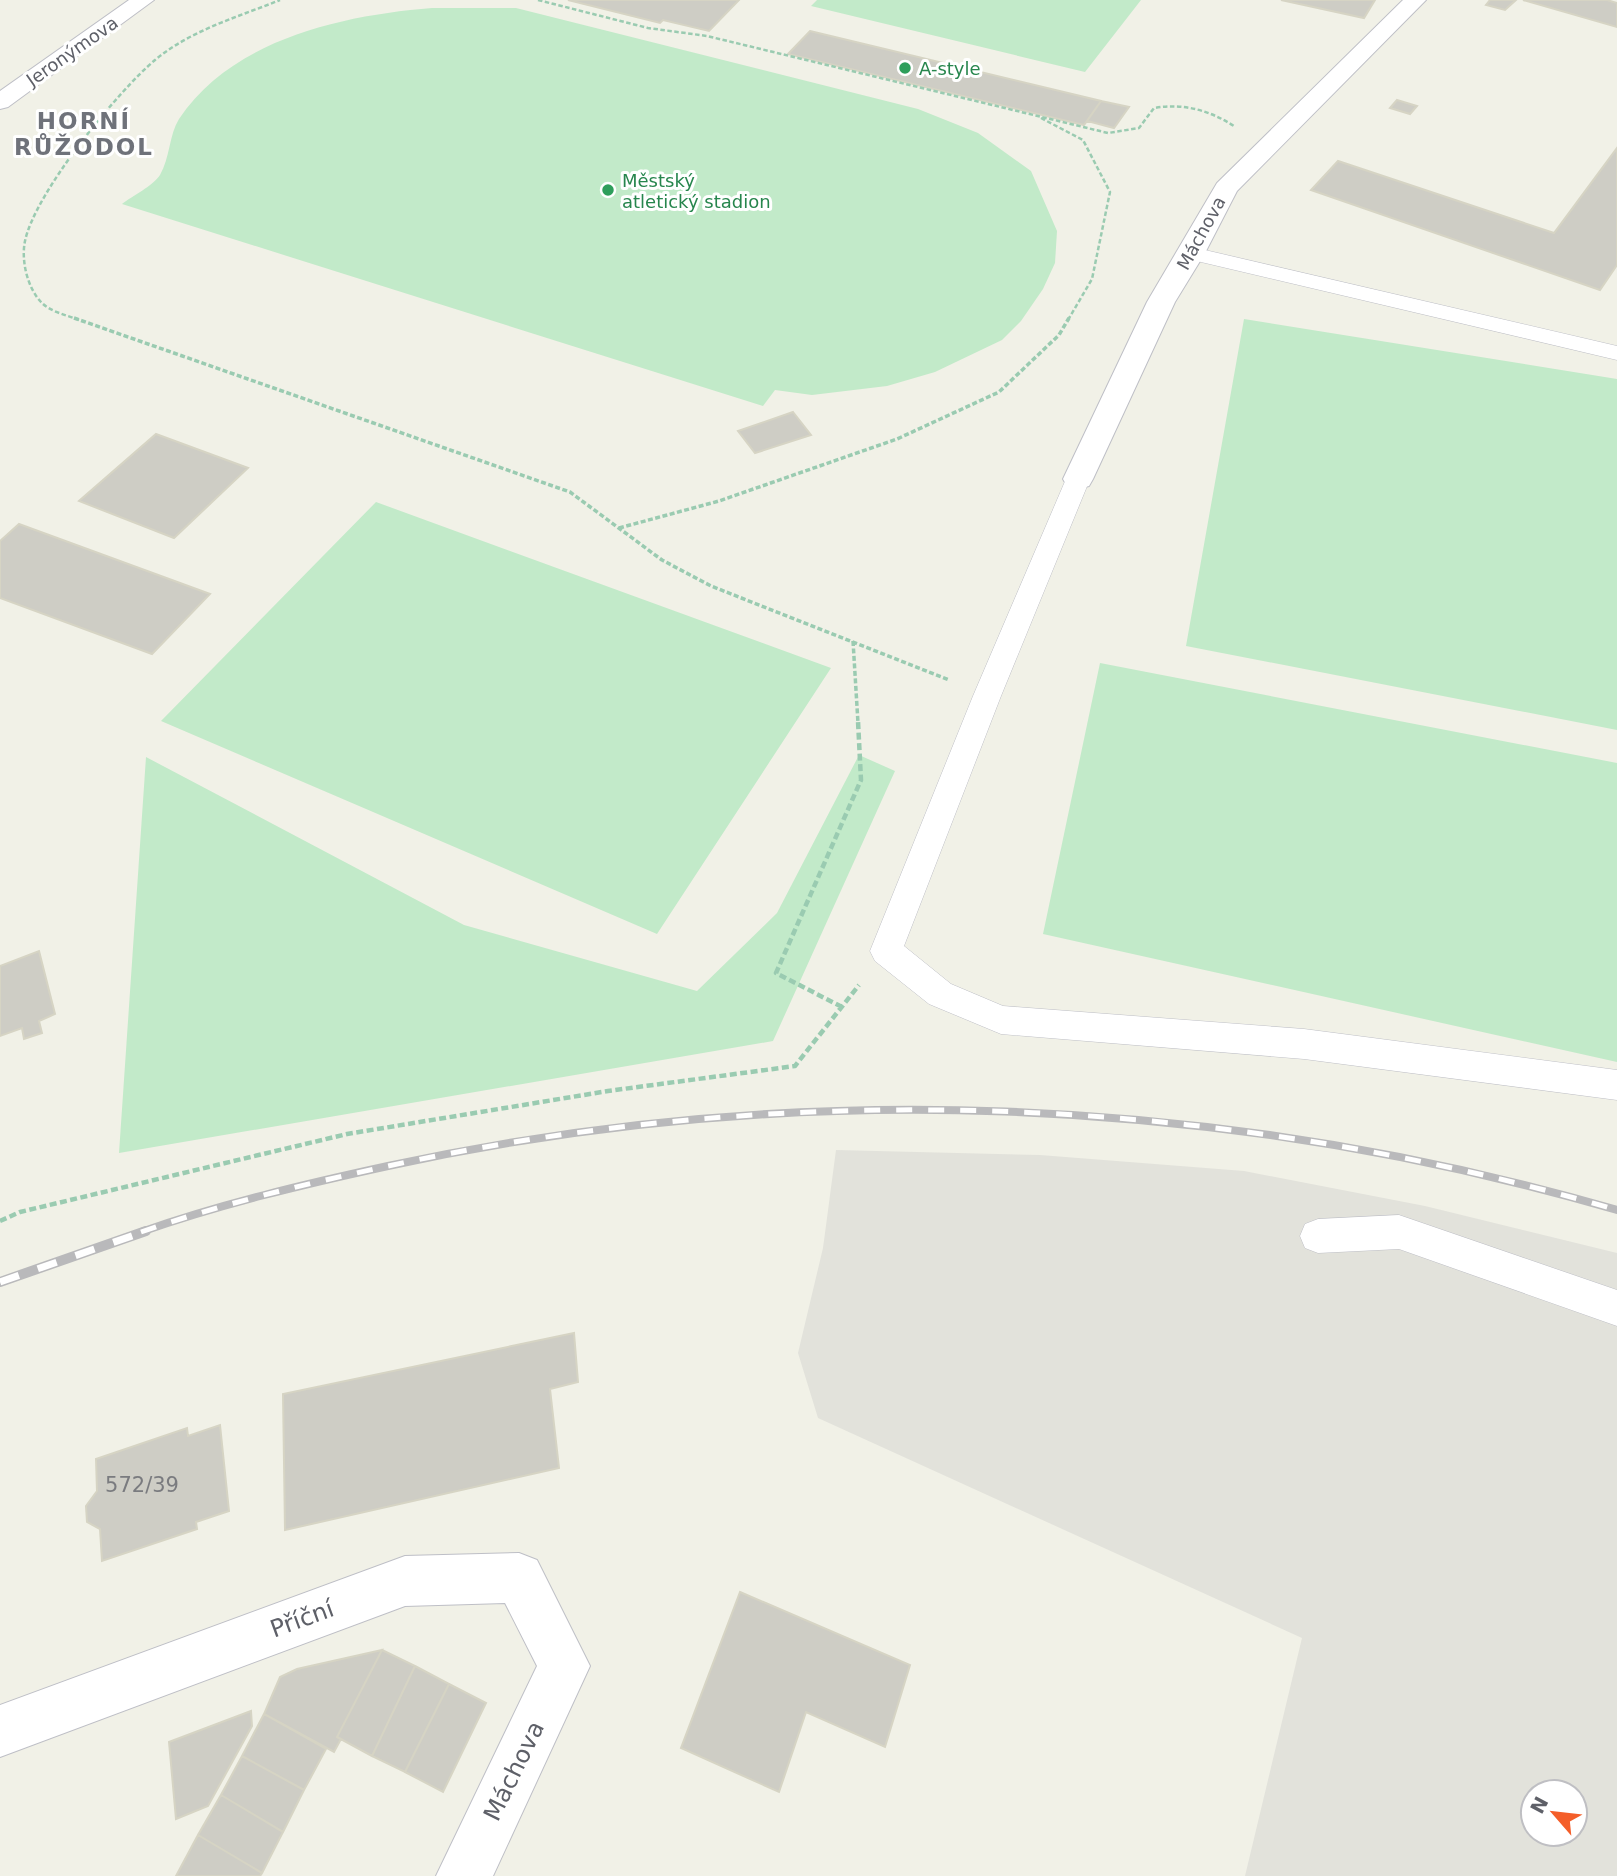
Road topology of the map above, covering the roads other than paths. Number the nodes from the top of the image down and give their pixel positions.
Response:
1 (143, 0) edge
2 (1415, 0) edge
3 (0, 102) edge
4 (1192, 253) junction
5 (1617, 353) edge
6 (1078, 479) joint
7 (1617, 1085) edge
8 (1318, 1236) dead end
9 (1617, 1308) edge
10 (564, 1666) joint
11 (0, 1731) edge
12 (464, 1876) edge

1 - 3 street, Jeronýmova
2 - 4 street, Máchova
4 - 5 lane
4 - 6 street, Máchova
6 - 7 lane
8 - 9 lane
10 - 11 street, Příční
10 - 12 street, Máchova

